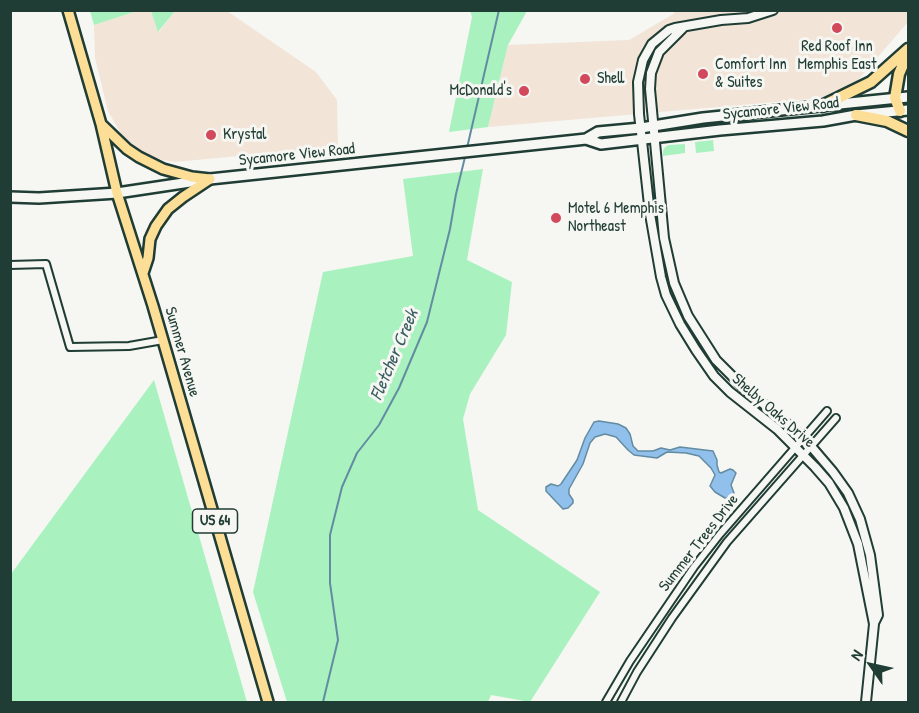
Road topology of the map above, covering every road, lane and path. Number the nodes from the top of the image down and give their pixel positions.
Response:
1 (68, 10) edge
2 (773, 10) edge
3 (684, 27) junction
4 (909, 51) edge
5 (909, 97) edge
6 (895, 98) junction
7 (822, 106) junction
8 (904, 111) edge
9 (856, 116) junction
10 (100, 124) junction
11 (653, 125) junction
12 (642, 128) junction
13 (909, 131) edge
14 (654, 138) junction
15 (586, 139) junction
16 (643, 140) junction
17 (210, 179) junction
18 (117, 193) junction
19 (10, 196) edge
20 (10, 265) edge
21 (143, 273) junction
22 (162, 340) junction
23 (827, 411) dead end
24 (836, 418) dead end
25 (804, 438) junction
26 (812, 446) junction
27 (796, 447) junction
28 (804, 455) junction
29 (874, 624) junction
30 (268, 702) edge
31 (606, 702) edge
32 (621, 702) edge
33 (866, 702) edge

1 - 10 main road, Summer Avenue / US 64
2 - 3 street, Shelby Oaks Drive
3 - 11 street, Shelby Oaks Drive
3 - 12 street, Shelby Oaks Drive
4 - 6 highway
4 - 7 highway
5 - 6 main road, Sycamore View Road
6 - 7 main road, Sycamore View Road
6 - 8 highway
7 - 11 main road, Sycamore View Road
8 - 9 main road, Sycamore View Road
9 - 13 highway
9 - 14 main road, Sycamore View Road
10 - 17 main road
10 - 18 main road, Summer Avenue / US 64
11 - 12 main road, Sycamore View Road
11 - 14 street, Shelby Oaks Drive
12 - 15 main road, Sycamore View Road
12 - 16 street, Shelby Oaks Drive
14 - 16 main road, Sycamore View Road
14 - 25 street, Shelby Oaks Drive
15 - 16 main road, Sycamore View Road
15 - 17 main road, Sycamore View Road
16 - 27 street, Shelby Oaks Drive
17 - 18 main road, Sycamore View Road
17 - 21 main road
18 - 19 main road, Sycamore View Road
18 - 21 main road, Summer Avenue / US 64
20 - 22 street
21 - 22 main road, Summer Avenue / US 64
22 - 30 main road, Summer Avenue / US 64
23 - 25 street, Summer Trees Drive
24 - 26 street, Summer Trees Drive
25 - 26 street, Shelby Oaks Drive
25 - 27 street, Summer Trees Drive
26 - 28 street, Summer Trees Drive
26 - 29 street, Shelby Oaks Drive
27 - 28 street, Shelby Oaks Drive
27 - 31 street, Summer Trees Drive
28 - 29 street, Shelby Oaks Drive
28 - 32 street, Summer Trees Drive
29 - 33 street, Shelby Oaks Drive

